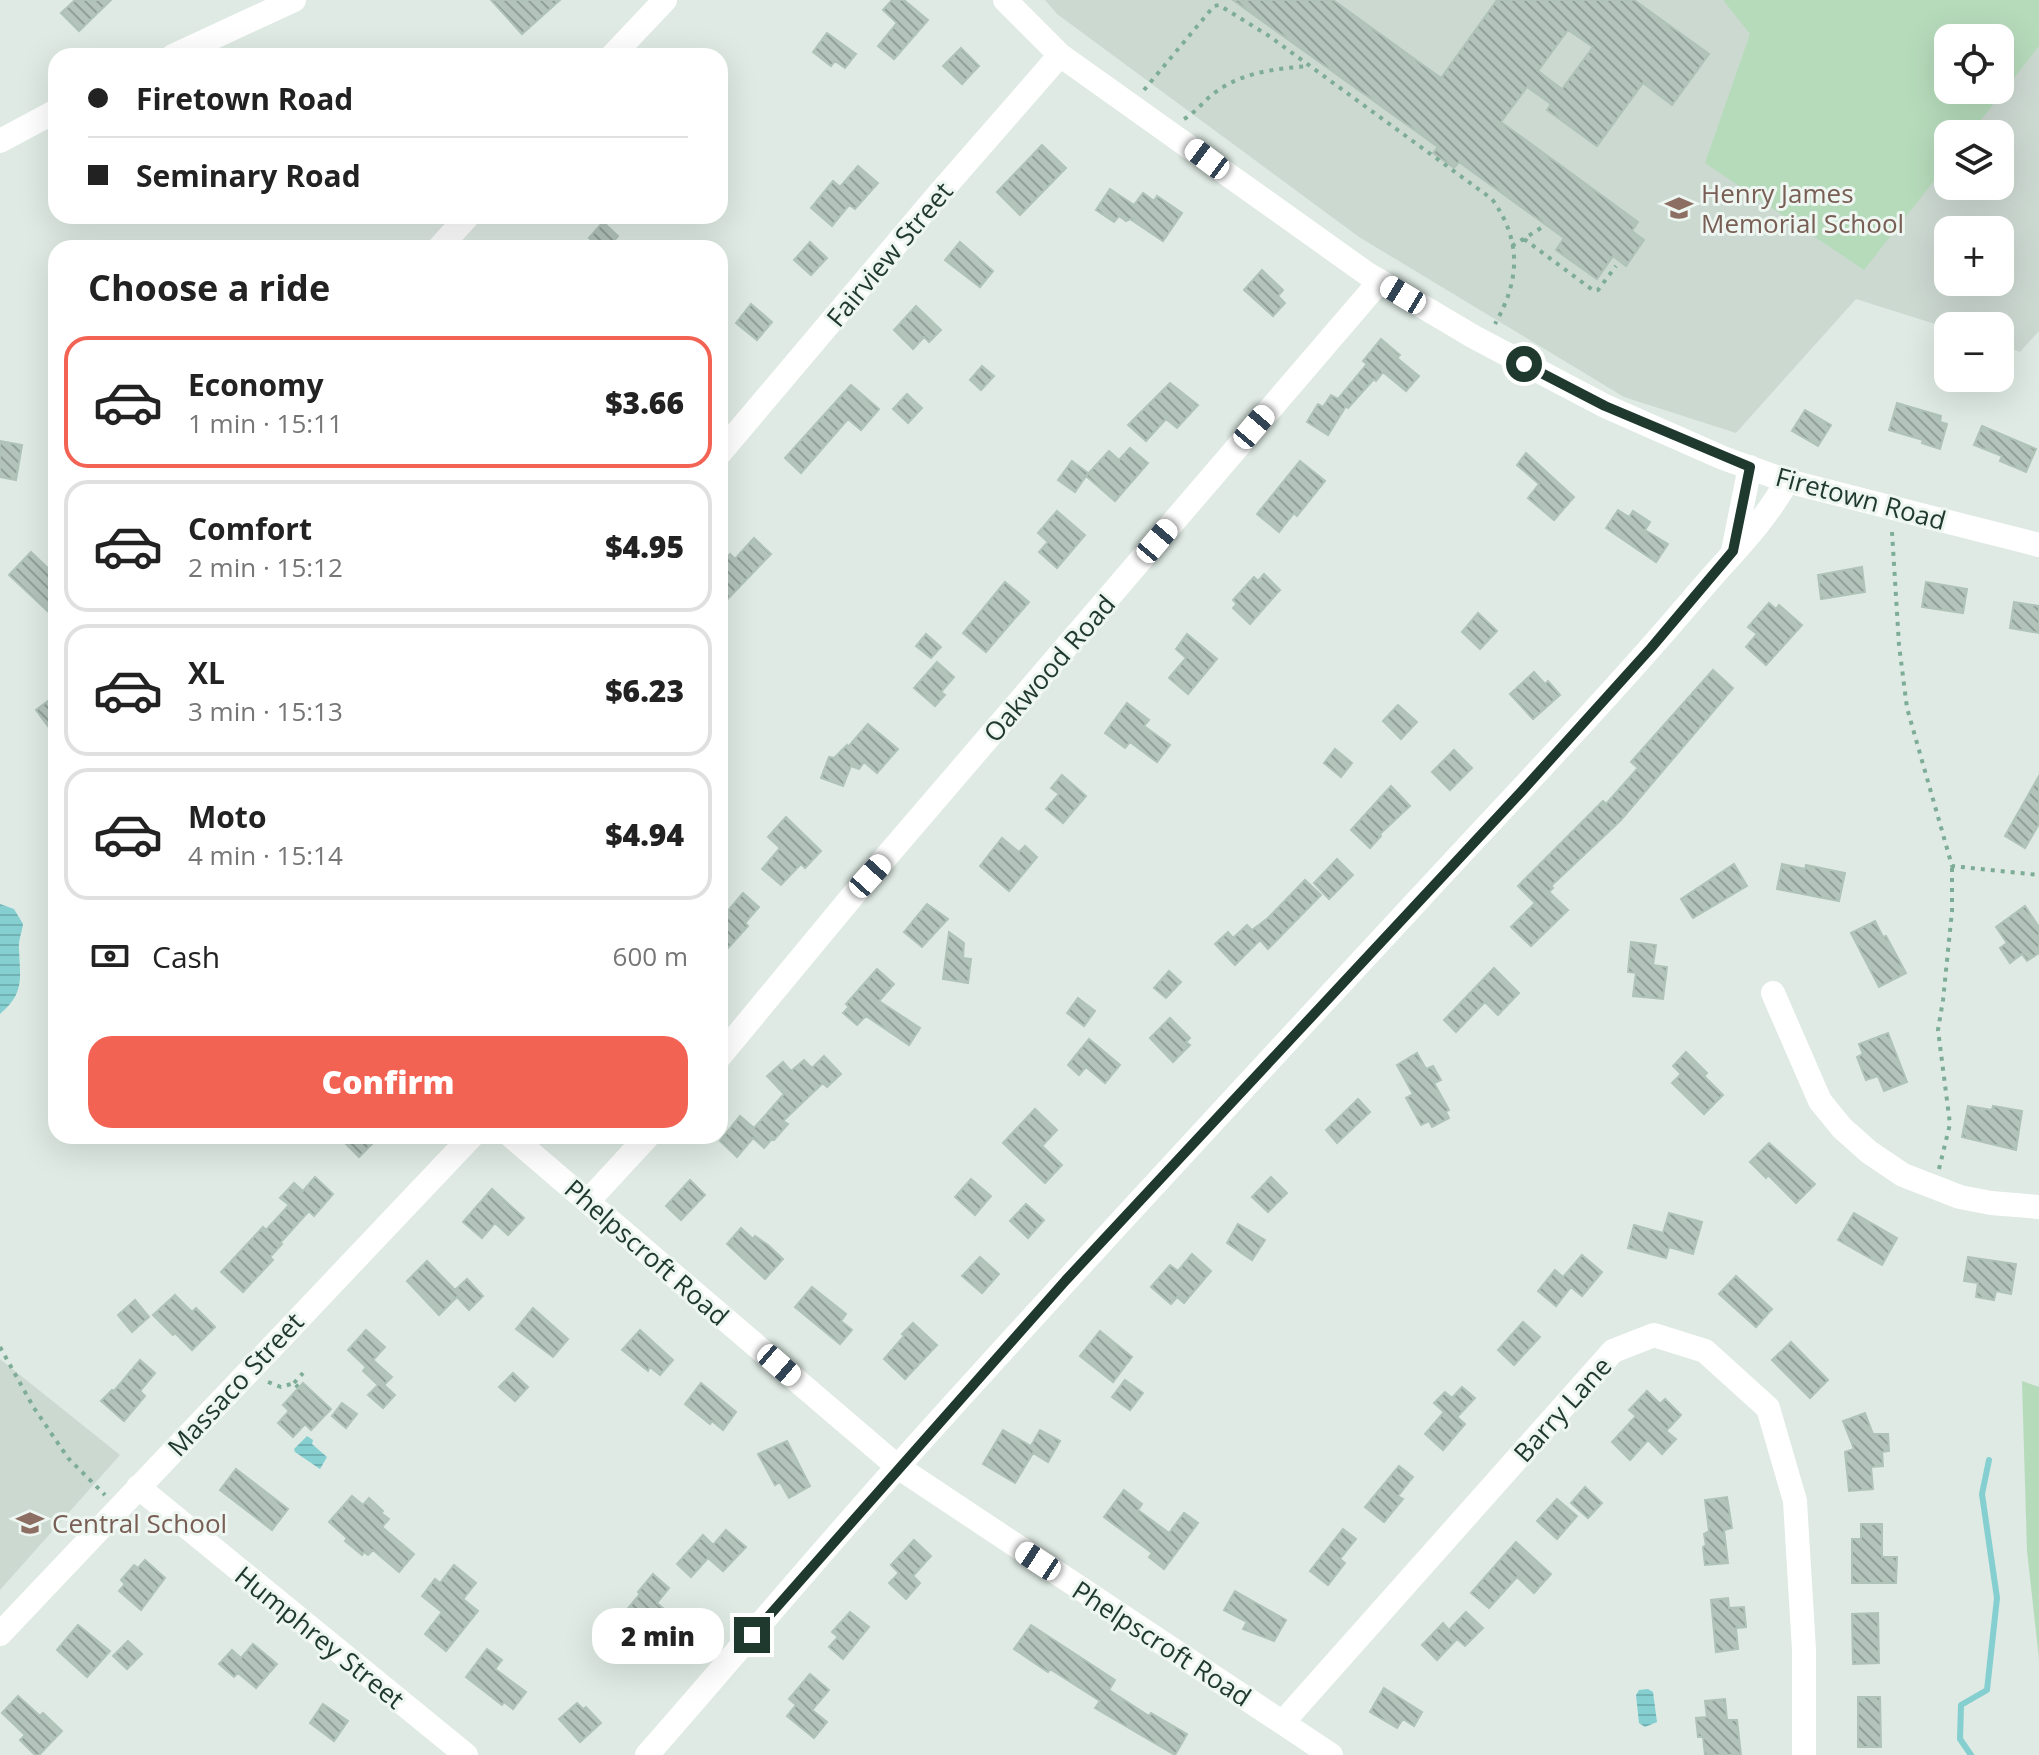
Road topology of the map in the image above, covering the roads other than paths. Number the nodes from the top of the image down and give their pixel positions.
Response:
1 (294, 0) edge
2 (665, 0) edge
3 (1005, 0) edge
4 (190, 48) edge
5 (620, 48) edge
6 (1060, 55) junction
7 (48, 115) edge
8 (0, 141) edge
9 (461, 224) edge
10 (446, 240) edge
11 (1380, 281) junction
12 (728, 444) edge
13 (1750, 467) junction
14 (1787, 481) junction
15 (2039, 545) edge
16 (1733, 551) junction
17 (1773, 993) dead end
18 (728, 1046) edge
19 (464, 1144) edge
20 (520, 1144) edge
21 (641, 1144) edge
22 (588, 1201) junction
23 (2039, 1207) edge
24 (898, 1467) junction
25 (138, 1487) junction
26 (0, 1634) edge
27 (1283, 1722) junction
28 (466, 1755) edge
29 (647, 1755) edge
30 (1331, 1755) edge
31 (1804, 1755) edge

1 - 4 street
2 - 5 street
3 - 6 street, Firetown Road
6 - 11 street, Firetown Road
6 - 12 street, Fairview Street
7 - 8 street
9 - 10 street
11 - 13 street, Firetown Road
11 - 18 street, Oakwood Road
13 - 14 street, Firetown Road
13 - 16 street
14 - 15 street, Firetown Road
14 - 16 street
16 - 24 street
17 - 23 street
19 - 25 street, Massaco Street
20 - 22 street, Phelpscroft Road
21 - 22 street
22 - 24 street, Phelpscroft Road
24 - 27 street, Phelpscroft Road
24 - 29 street
25 - 26 street, Massaco Street
25 - 28 street, Humphrey Street
27 - 30 street, Phelpscroft Road
27 - 31 street, Barry Lane

